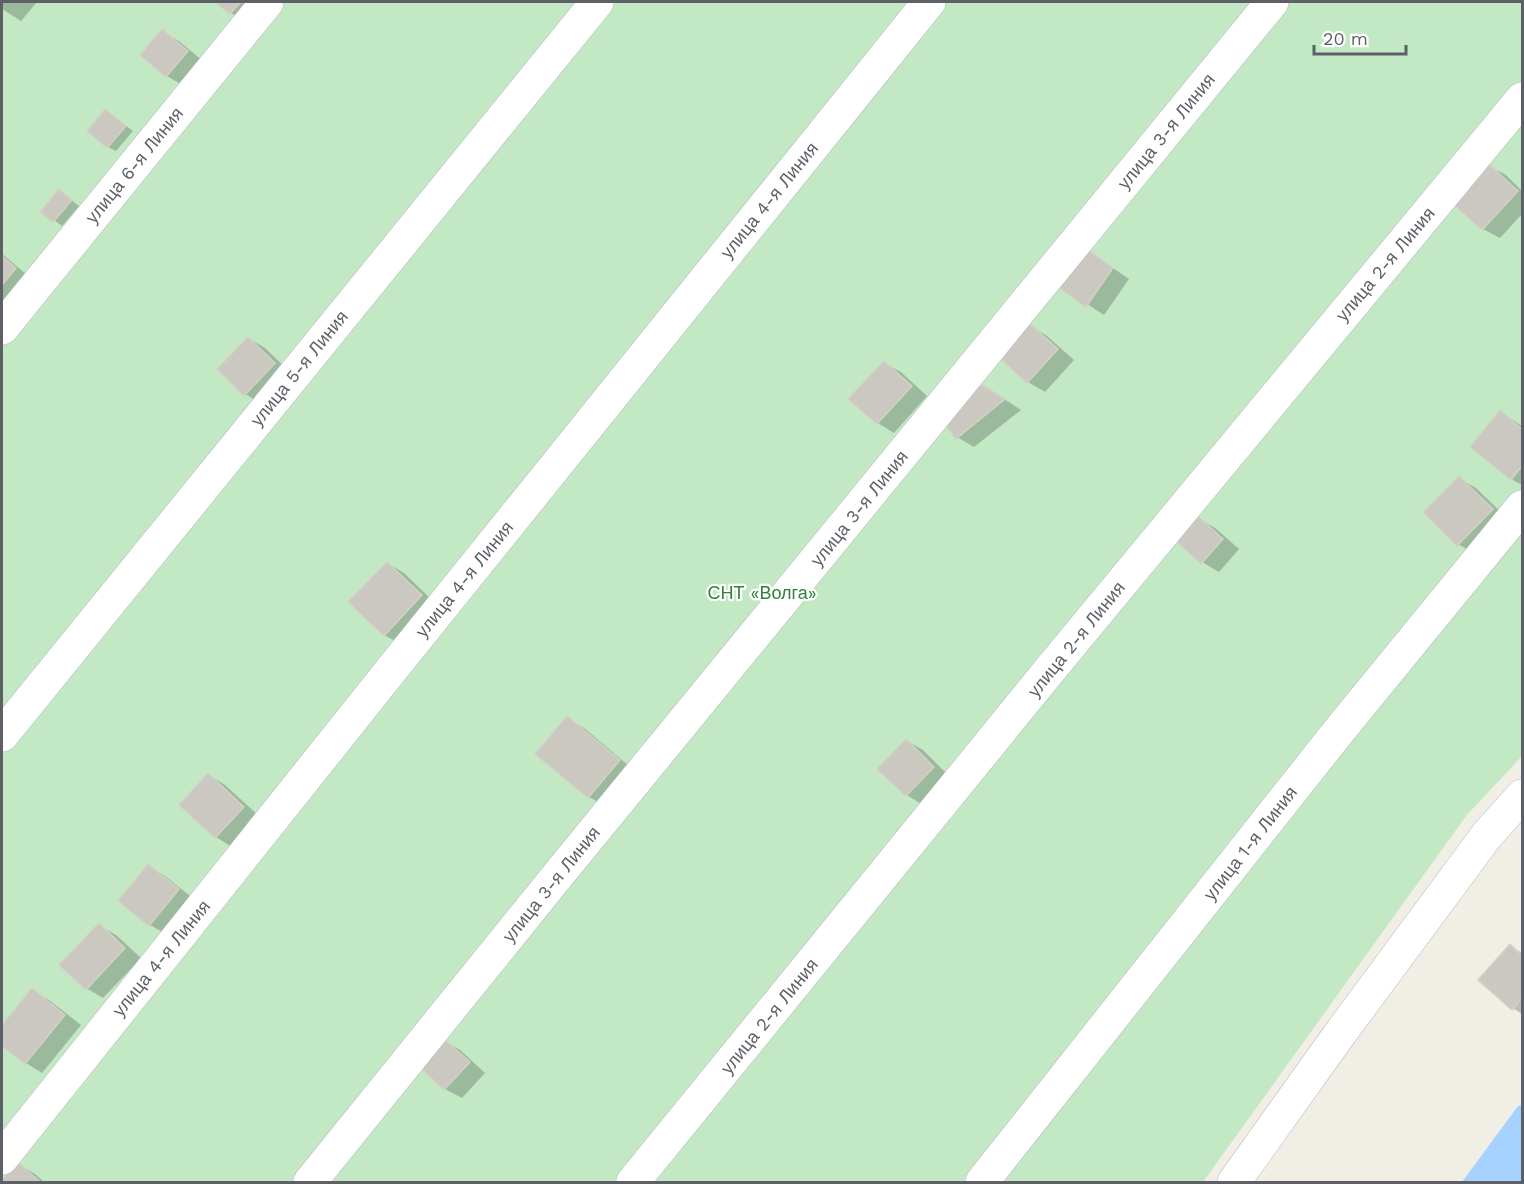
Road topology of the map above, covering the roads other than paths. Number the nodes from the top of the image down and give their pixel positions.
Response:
1 (267, 2) edge
2 (597, 2) edge
3 (929, 2) edge
4 (1272, 2) edge
5 (1522, 99) edge
6 (2, 328) edge
7 (1522, 507) edge
8 (2, 735) edge
9 (1522, 796) edge
10 (2, 1158) edge
11 (310, 1182) edge
12 (633, 1182) edge
13 (982, 1182) edge
14 (1233, 1182) edge

1 - 6 street, улица 6-я Линия
2 - 8 street, улица 5-я Линия
3 - 10 street, улица 4-я Линия
4 - 11 street, улица 3-я Линия
5 - 12 street, улица 2-я Линия
7 - 13 street, улица 1-я Линия
9 - 14 street

